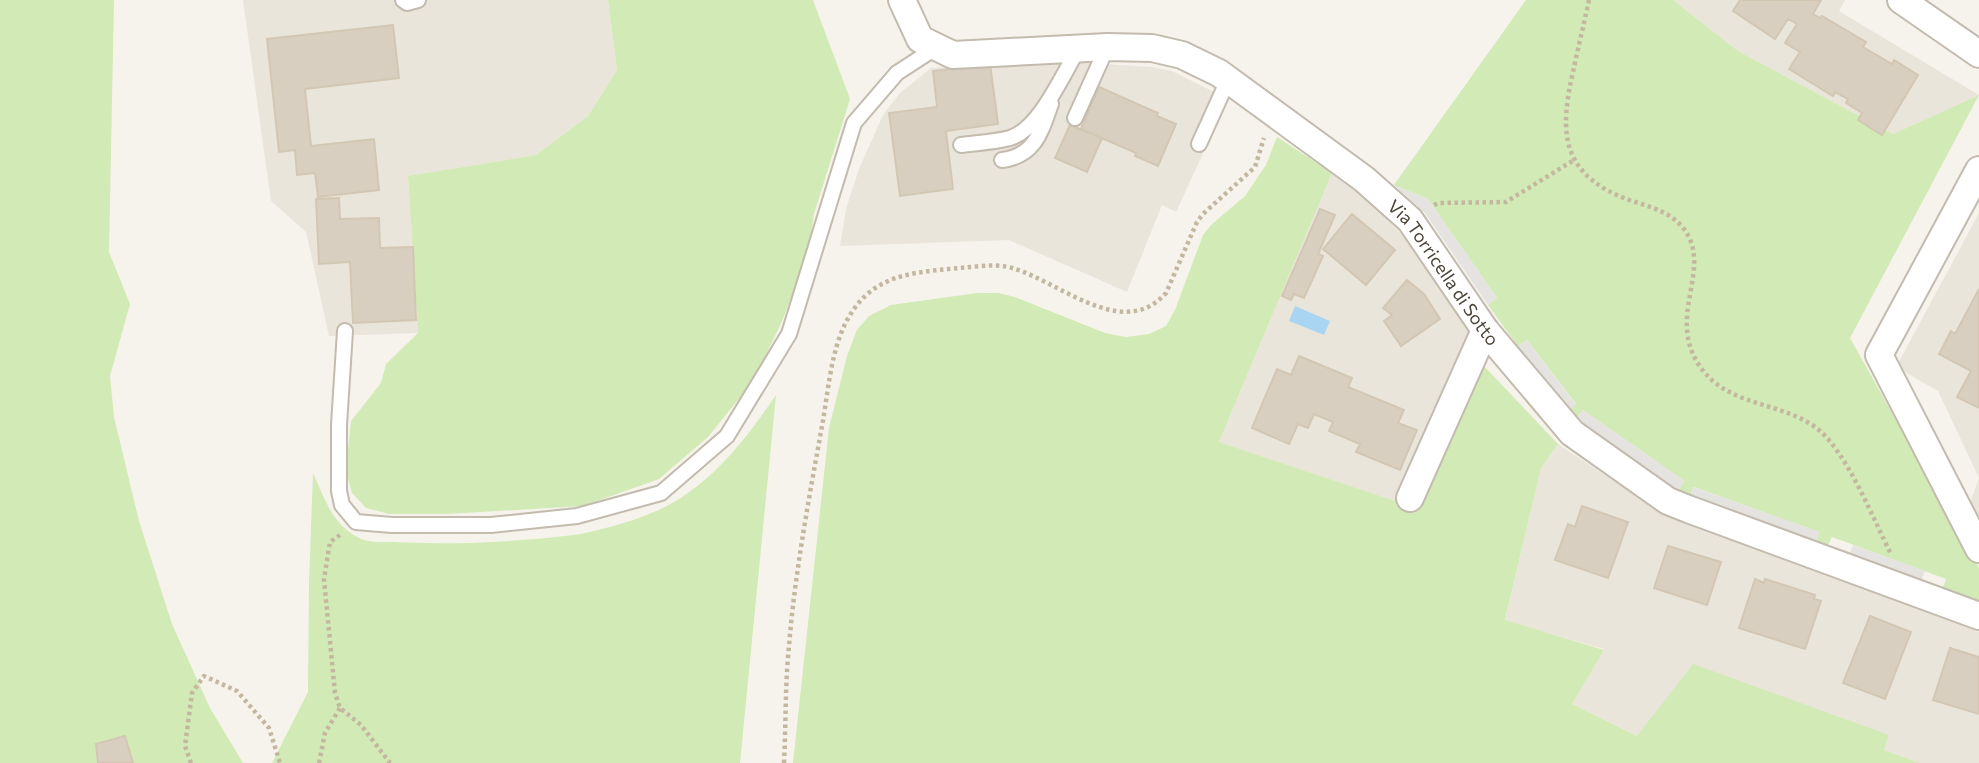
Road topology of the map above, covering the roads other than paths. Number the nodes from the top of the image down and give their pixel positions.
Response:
1 (403, 0) edge
2 (418, 0) edge
3 (902, 0) edge
4 (1901, 0) edge
5 (937, 47) junction
6 (1107, 47) junction
7 (1079, 48) junction
8 (1979, 54) edge
9 (1060, 80) junction
10 (1228, 80) junction
11 (1075, 118) dead end
12 (1199, 144) dead end
13 (961, 145) dead end
14 (1002, 160) dead end
15 (1979, 170) edge
16 (1485, 330) junction
17 (345, 331) dead end
18 (1410, 498) dead end
19 (1979, 548) edge
20 (1979, 616) edge

1 - 2 lane
3 - 5 street
4 - 8 street
5 - 7 street, Via Torricella di Sotto
5 - 17 lane
6 - 7 street, Via Torricella di Sotto
6 - 10 street, Via Torricella di Sotto
6 - 11 lane
7 - 9 lane
9 - 13 lane
9 - 14 lane
10 - 12 lane
10 - 16 street, Via Torricella di Sotto
15 - 19 street
16 - 18 street
16 - 20 street, Via Torricella di Sotto

